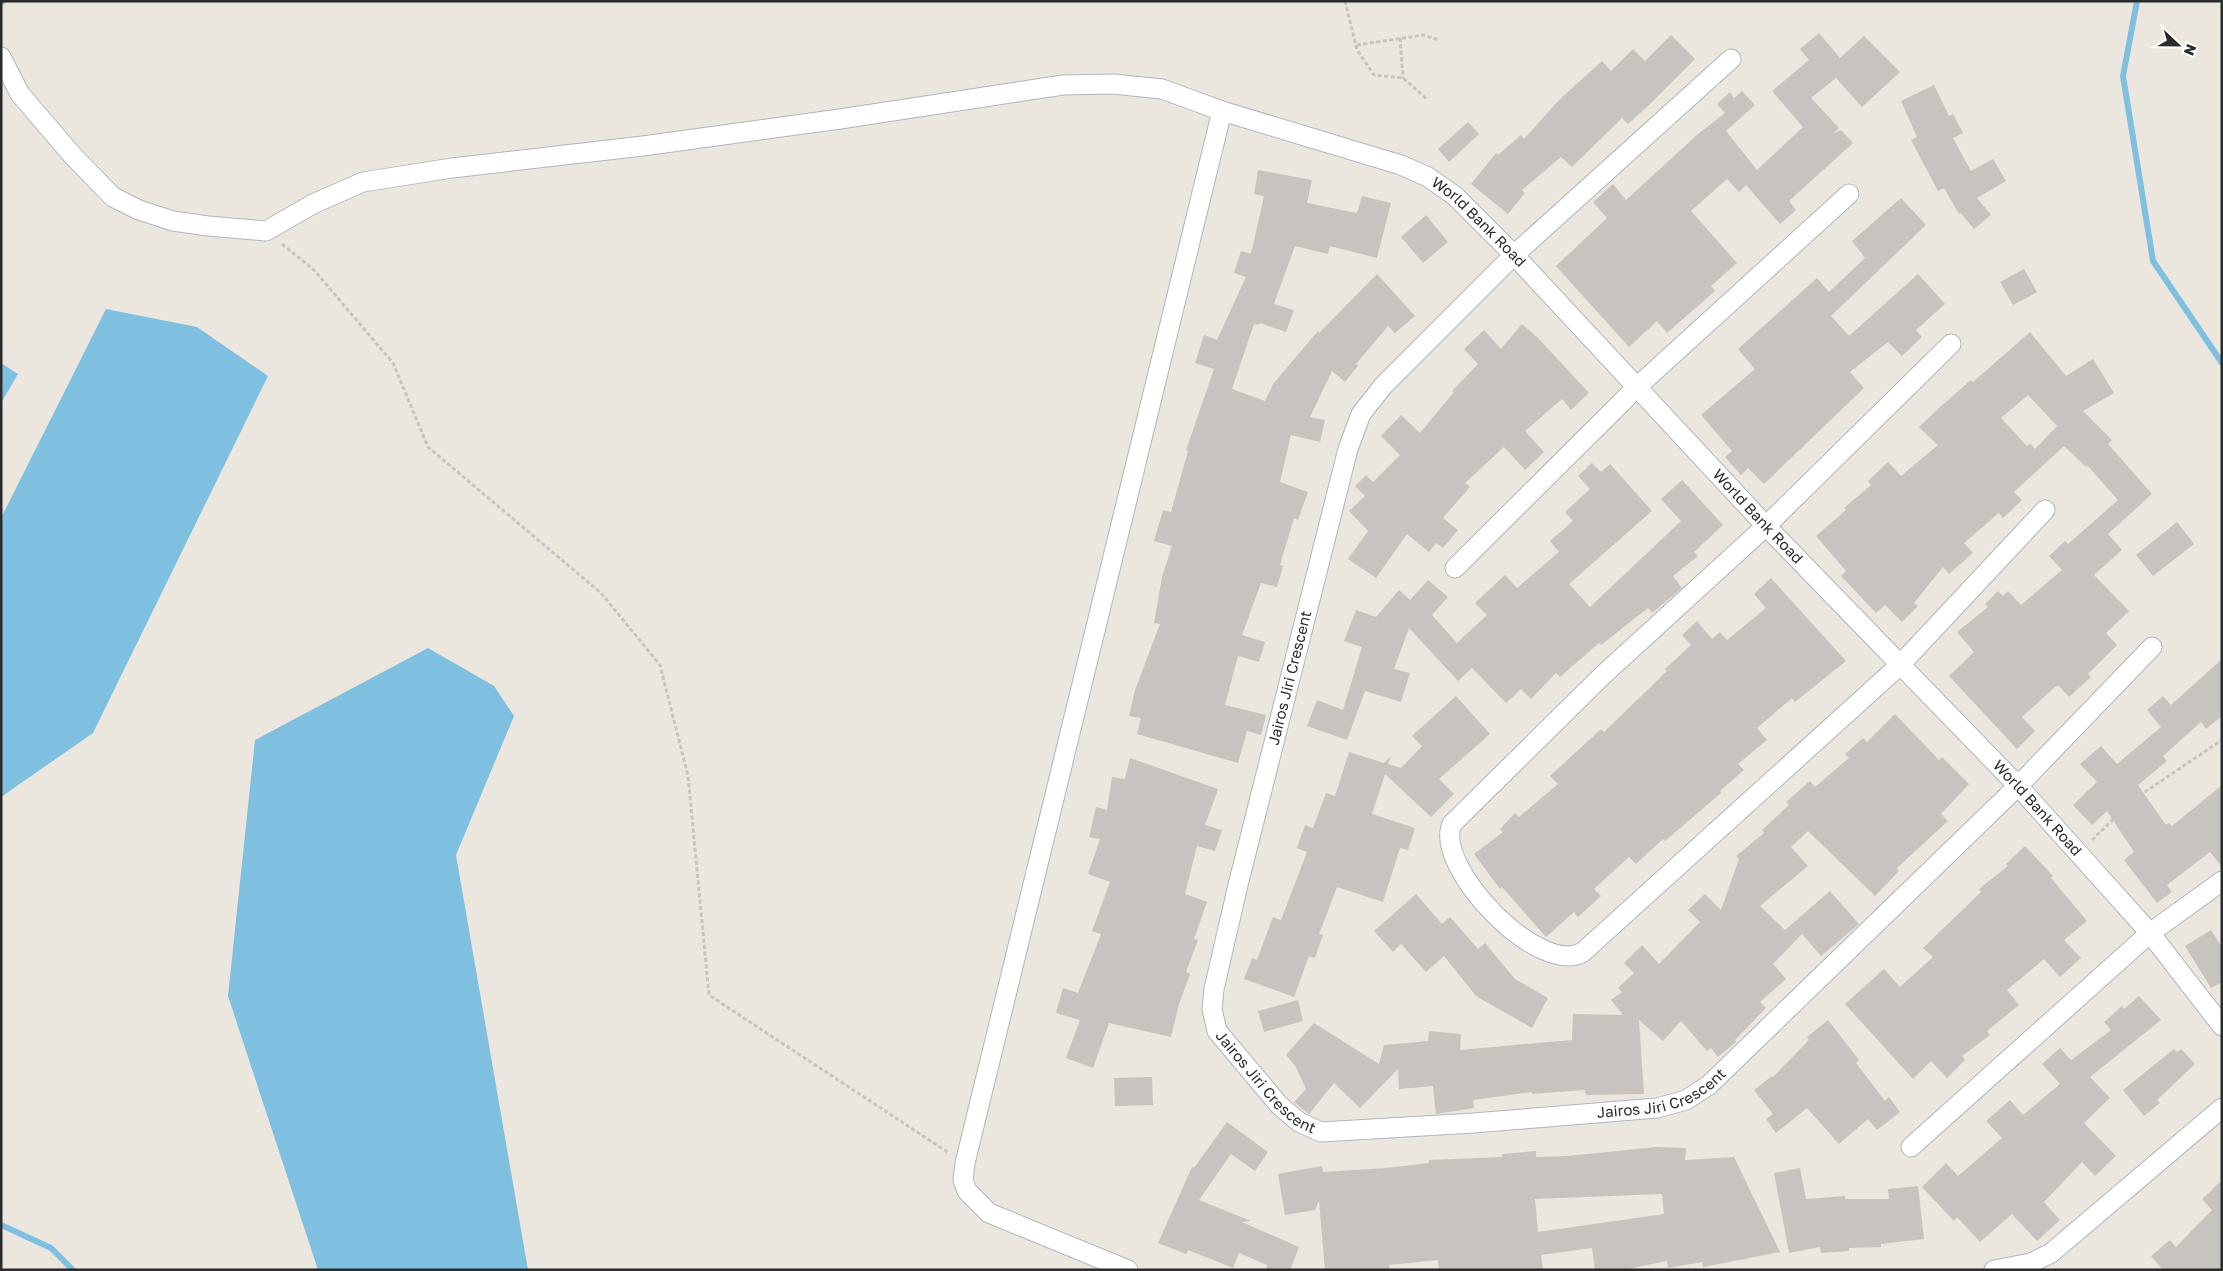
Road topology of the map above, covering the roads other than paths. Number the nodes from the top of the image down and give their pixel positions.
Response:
1 (1, 57) edge
2 (1731, 59) dead end
3 (1222, 111) junction
4 (1849, 194) dead end
5 (1514, 256) junction
6 (1951, 344) dead end
7 (1638, 386) junction
8 (2045, 510) dead end
9 (1766, 526) junction
10 (1455, 568) dead end
11 (2152, 647) dead end
12 (1900, 665) junction
13 (2018, 786) junction
14 (2222, 882) edge
15 (2150, 933) junction
16 (2222, 1026) edge
17 (2222, 1108) edge
18 (1911, 1148) dead end
19 (1128, 1270) edge
20 (1994, 1270) edge

1 - 3 street, World Bank Road
2 - 5 street, Jairos Jiri Crescent
3 - 5 street, World Bank Road
3 - 19 street
4 - 7 street
5 - 7 street, World Bank Road
5 - 13 street, Jairos Jiri Crescent
6 - 9 street
7 - 9 street, World Bank Road
7 - 10 street
8 - 12 street
9 - 12 street, World Bank Road
9 - 12 street
11 - 13 street, Jairos Jiri Crescent
12 - 13 street, World Bank Road
13 - 15 street, World Bank Road
14 - 15 street
15 - 16 street, World Bank Road
15 - 18 street
17 - 20 street

